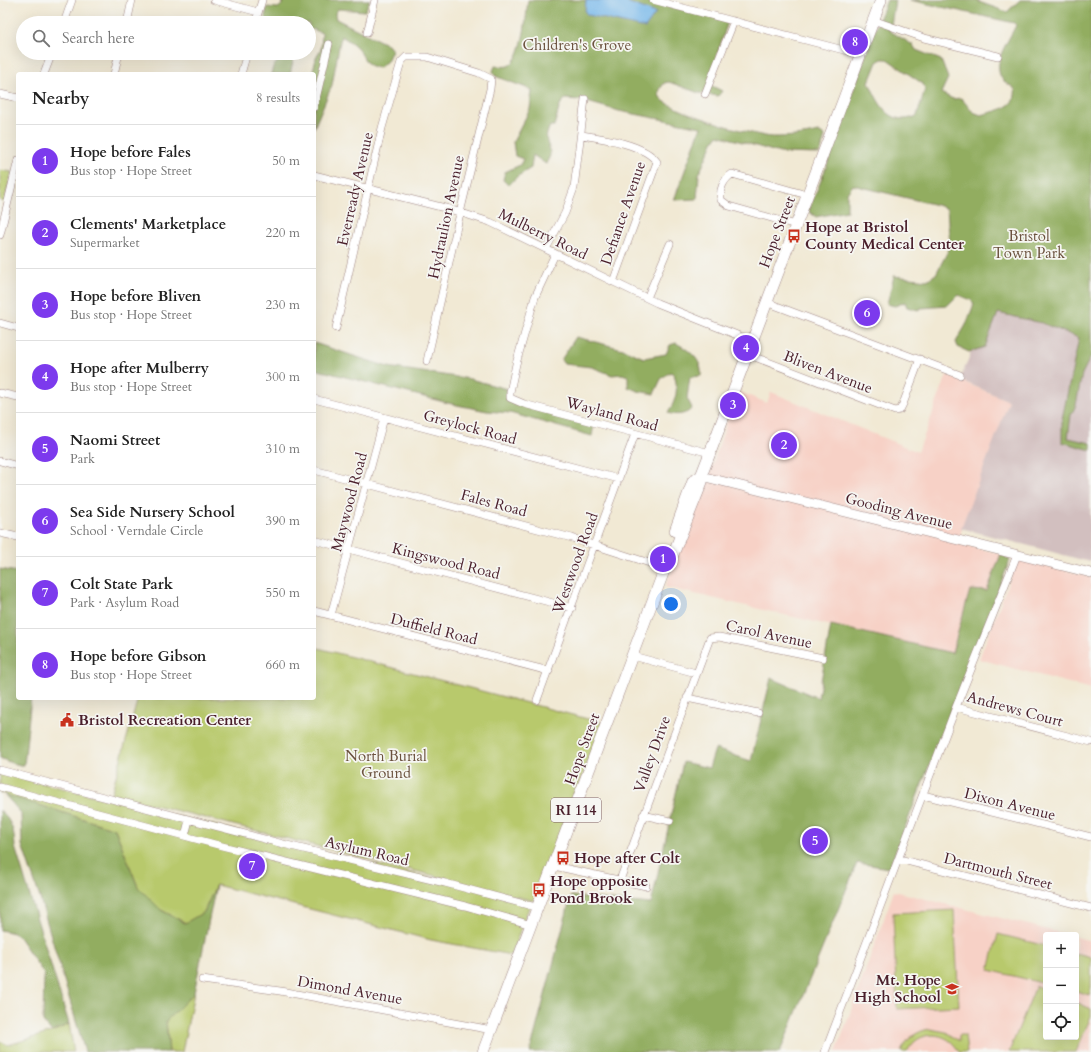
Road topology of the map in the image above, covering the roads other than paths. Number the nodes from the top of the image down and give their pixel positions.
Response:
1 (72, 0) edge
2 (132, 0) edge
3 (214, 0) edge
4 (262, 0) edge
5 (375, 0) edge
6 (653, 0) edge
7 (881, 0) edge
8 (258, 12) junction
9 (66, 16) edge
10 (129, 16) edge
11 (257, 16) edge
12 (874, 20) junction
13 (734, 21) junction
14 (367, 33) dead end
15 (329, 44) dead end
16 (859, 54) junction
17 (998, 56) dead end
18 (405, 58) joint
19 (49, 60) edge
20 (117, 60) edge
21 (245, 60) edge
22 (45, 72) edge
23 (114, 72) edge
24 (242, 72) edge
25 (0, 94) edge
26 (705, 94) dead end
27 (16, 98) edge
28 (316, 99) edge
29 (585, 99) dead end
30 (581, 135) junction
31 (16, 168) edge
32 (316, 176) edge
33 (369, 189) junction
34 (807, 195) junction
35 (460, 213) junction
36 (796, 224) junction
37 (0, 235) edge
38 (670, 244) dead end
39 (546, 249) junction
40 (555, 254) junction
41 (613, 282) junction
42 (647, 298) junction
43 (766, 302) junction
44 (0, 323) edge
45 (16, 327) edge
46 (336, 328) dead end
47 (752, 341) junction
48 (747, 354) junction
49 (920, 359) junction
50 (427, 361) dead end
51 (960, 375) dead end
52 (0, 393) edge
53 (16, 397) edge
54 (316, 401) edge
55 (384, 418) junction
56 (635, 434) junction
57 (710, 453) junction
58 (0, 461) edge
59 (16, 465) edge
60 (316, 471) edge
61 (701, 476) junction
62 (619, 478) junction
63 (368, 484) junction
64 (0, 533) edge
65 (16, 537) edge
66 (316, 541) edge
67 (595, 544) junction
68 (350, 550) junction
69 (1017, 555) junction
70 (666, 568) junction
71 (1091, 573) edge
72 (572, 608) junction
73 (316, 612) edge
74 (331, 616) junction
75 (710, 638) joint
76 (633, 656) junction
77 (823, 658) dead end
78 (549, 671) junction
79 (696, 673) junction
80 (687, 698) junction
81 (537, 700) dead end
82 (956, 707) junction
83 (758, 713) dead end
84 (1091, 742) edge
85 (0, 770) edge
86 (0, 787) edge
87 (923, 795) junction
88 (643, 815) junction
89 (189, 820) junction
90 (670, 821) dead end
91 (185, 836) junction
92 (1091, 838) edge
93 (899, 859) junction
94 (554, 866) junction
95 (620, 880) junction
96 (646, 886) dead end
97 (539, 908) junction
98 (1091, 908) edge
99 (532, 925) junction
100 (202, 980) dead end
101 (492, 1030) junction
102 (483, 1052) edge
103 (826, 1052) edge

1 - 9 street
2 - 10 street
3 - 8 street
4 - 8 street
5 - 14 street
6 - 13 street
7 - 12 main road, Hope Street / RI 114
8 - 11 street
12 - 16 main road, Hope Street / RI 114
12 - 17 street
13 - 16 street
13 - 26 street
15 - 28 street
16 - 34 main road, Hope Street / RI 114
18 - 33 street, Everready Avenue
18 - 35 street, Hydraulion Avenue
19 - 22 street
20 - 23 street
21 - 24 street
25 - 27 street
29 - 30 street
30 - 39 street
30 - 41 street, Defiance Avenue
31 - 37 street
32 - 33 street, Mulberry Road
33 - 35 street, Mulberry Road
33 - 46 street, Everready Avenue
34 - 36 main road, Hope Street / RI 114
34 - 36 street
35 - 39 street, Mulberry Road
35 - 50 street, Hydraulion Avenue
36 - 43 main road, Hope Street / RI 114
38 - 42 street
39 - 40 street, Mulberry Road
40 - 41 street, Mulberry Road
40 - 56 street, Wayland Road
41 - 42 street, Mulberry Road
42 - 47 street, Mulberry Road
43 - 47 main road, Hope Street / RI 114
43 - 49 street
44 - 45 street
47 - 48 main road, Hope Street / RI 114
48 - 49 street, Bliven Avenue
48 - 57 main road, Hope Street / RI 114
49 - 51 street
52 - 53 street
54 - 55 street, Greylock Road
55 - 62 street, Greylock Road
55 - 63 street, Maywood Road
56 - 57 street, Wayland Road
56 - 62 street, Westwood Road
57 - 61 main road, Hope Street / RI 114
58 - 59 street
60 - 63 street, Fales Road
61 - 69 main road, Gooding Avenue
61 - 70 main road, Hope Street / RI 114
62 - 67 street, Westwood Road
63 - 67 street, Fales Road
63 - 68 street, Maywood Road
64 - 65 street
66 - 68 street, Kingswood Road
67 - 70 street, Fales Road
67 - 72 street, Westwood Road
68 - 72 street, Kingswood Road
68 - 74 street, Maywood Road
69 - 71 main road, Gooding Avenue
69 - 82 street
70 - 76 main road, Hope Street / RI 114
72 - 78 street, Westwood Road
73 - 74 street, Duffield Road
74 - 78 street, Duffield Road
75 - 77 street, Carol Avenue
75 - 79 street, Valley Drive
76 - 79 street
76 - 94 main road, Hope Street / RI 114
78 - 81 street, Westwood Road
79 - 80 street, Valley Drive
80 - 83 street
80 - 88 street, Valley Drive
82 - 84 street, Andrews Court
82 - 87 street
85 - 89 street, Asylum Road
86 - 91 street, Asylum Road
87 - 92 street, Dixon Avenue
87 - 93 street
88 - 90 street
88 - 95 street, Valley Drive
89 - 91 street
89 - 97 street, Asylum Road
91 - 99 street, Asylum Road
93 - 98 street, Dartmouth Street
93 - 103 street
94 - 95 street
94 - 97 main road, Hope Street / RI 114
95 - 96 street
97 - 99 main road, Hope Street / RI 114
99 - 101 main road, Hope Street / RI 114
100 - 101 street, Dimond Avenue
101 - 102 main road, Hope Street / RI 114

